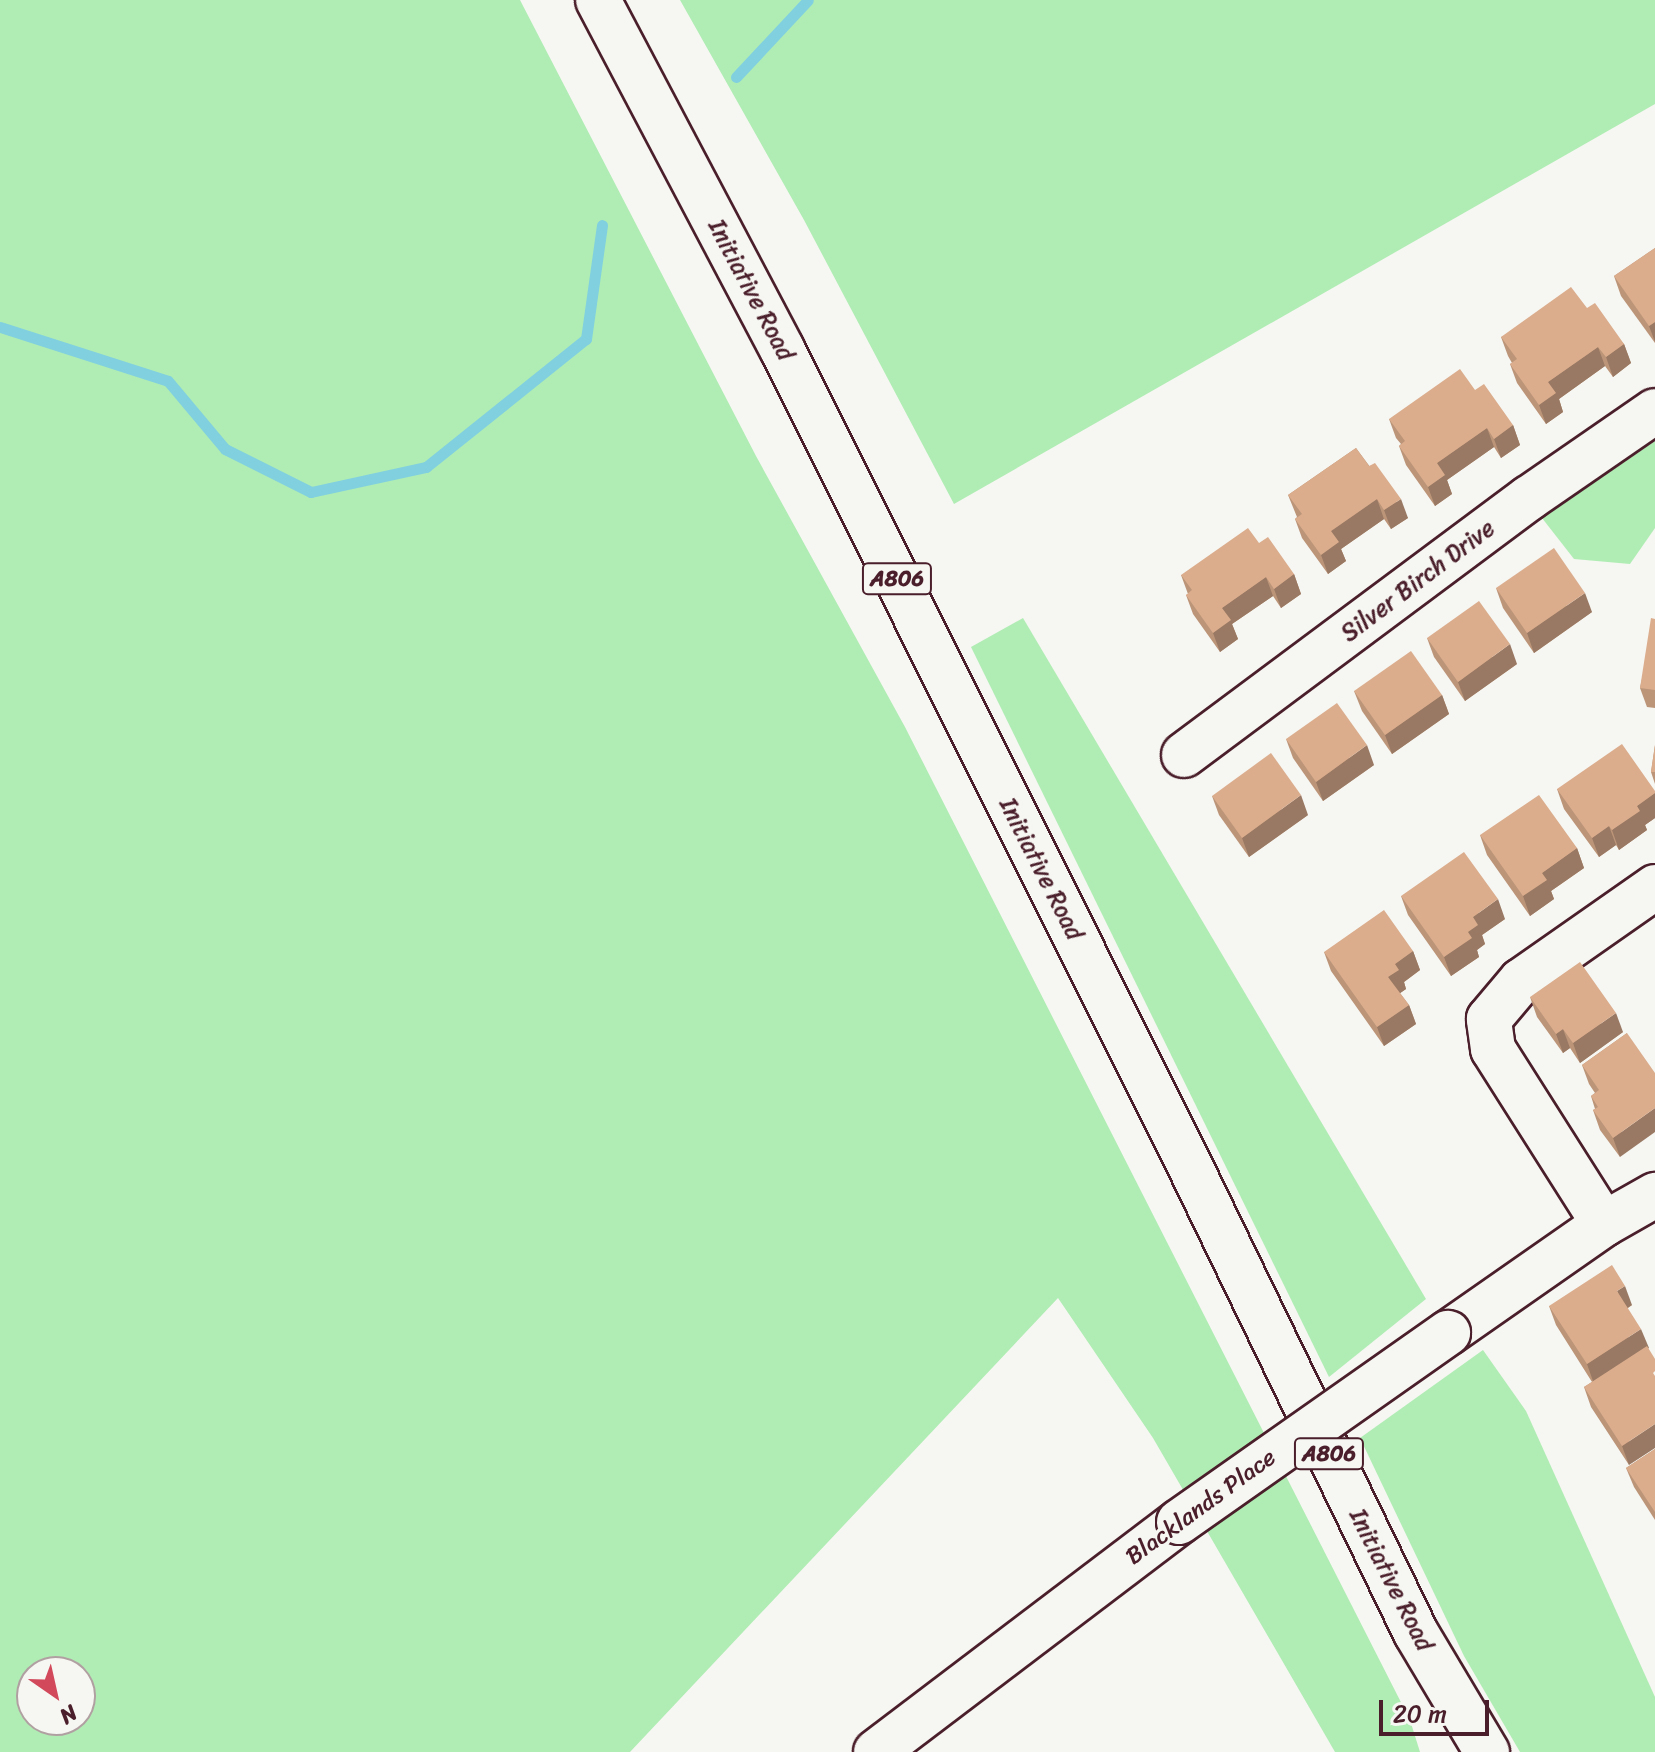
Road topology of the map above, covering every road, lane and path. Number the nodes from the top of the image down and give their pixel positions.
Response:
1 (598, 0) edge
2 (1655, 411) edge
3 (1184, 755) dead end
4 (1655, 887) edge
5 (1655, 1195) edge
6 (1604, 1224) junction
7 (1483, 1748) edge
8 (876, 1752) edge

1 - 7 street, Initiative Road / A806
2 - 3 street, Silver Birch Drive
4 - 6 street
5 - 6 street, Blacklands Place
6 - 8 street, Blacklands Place, bridge

